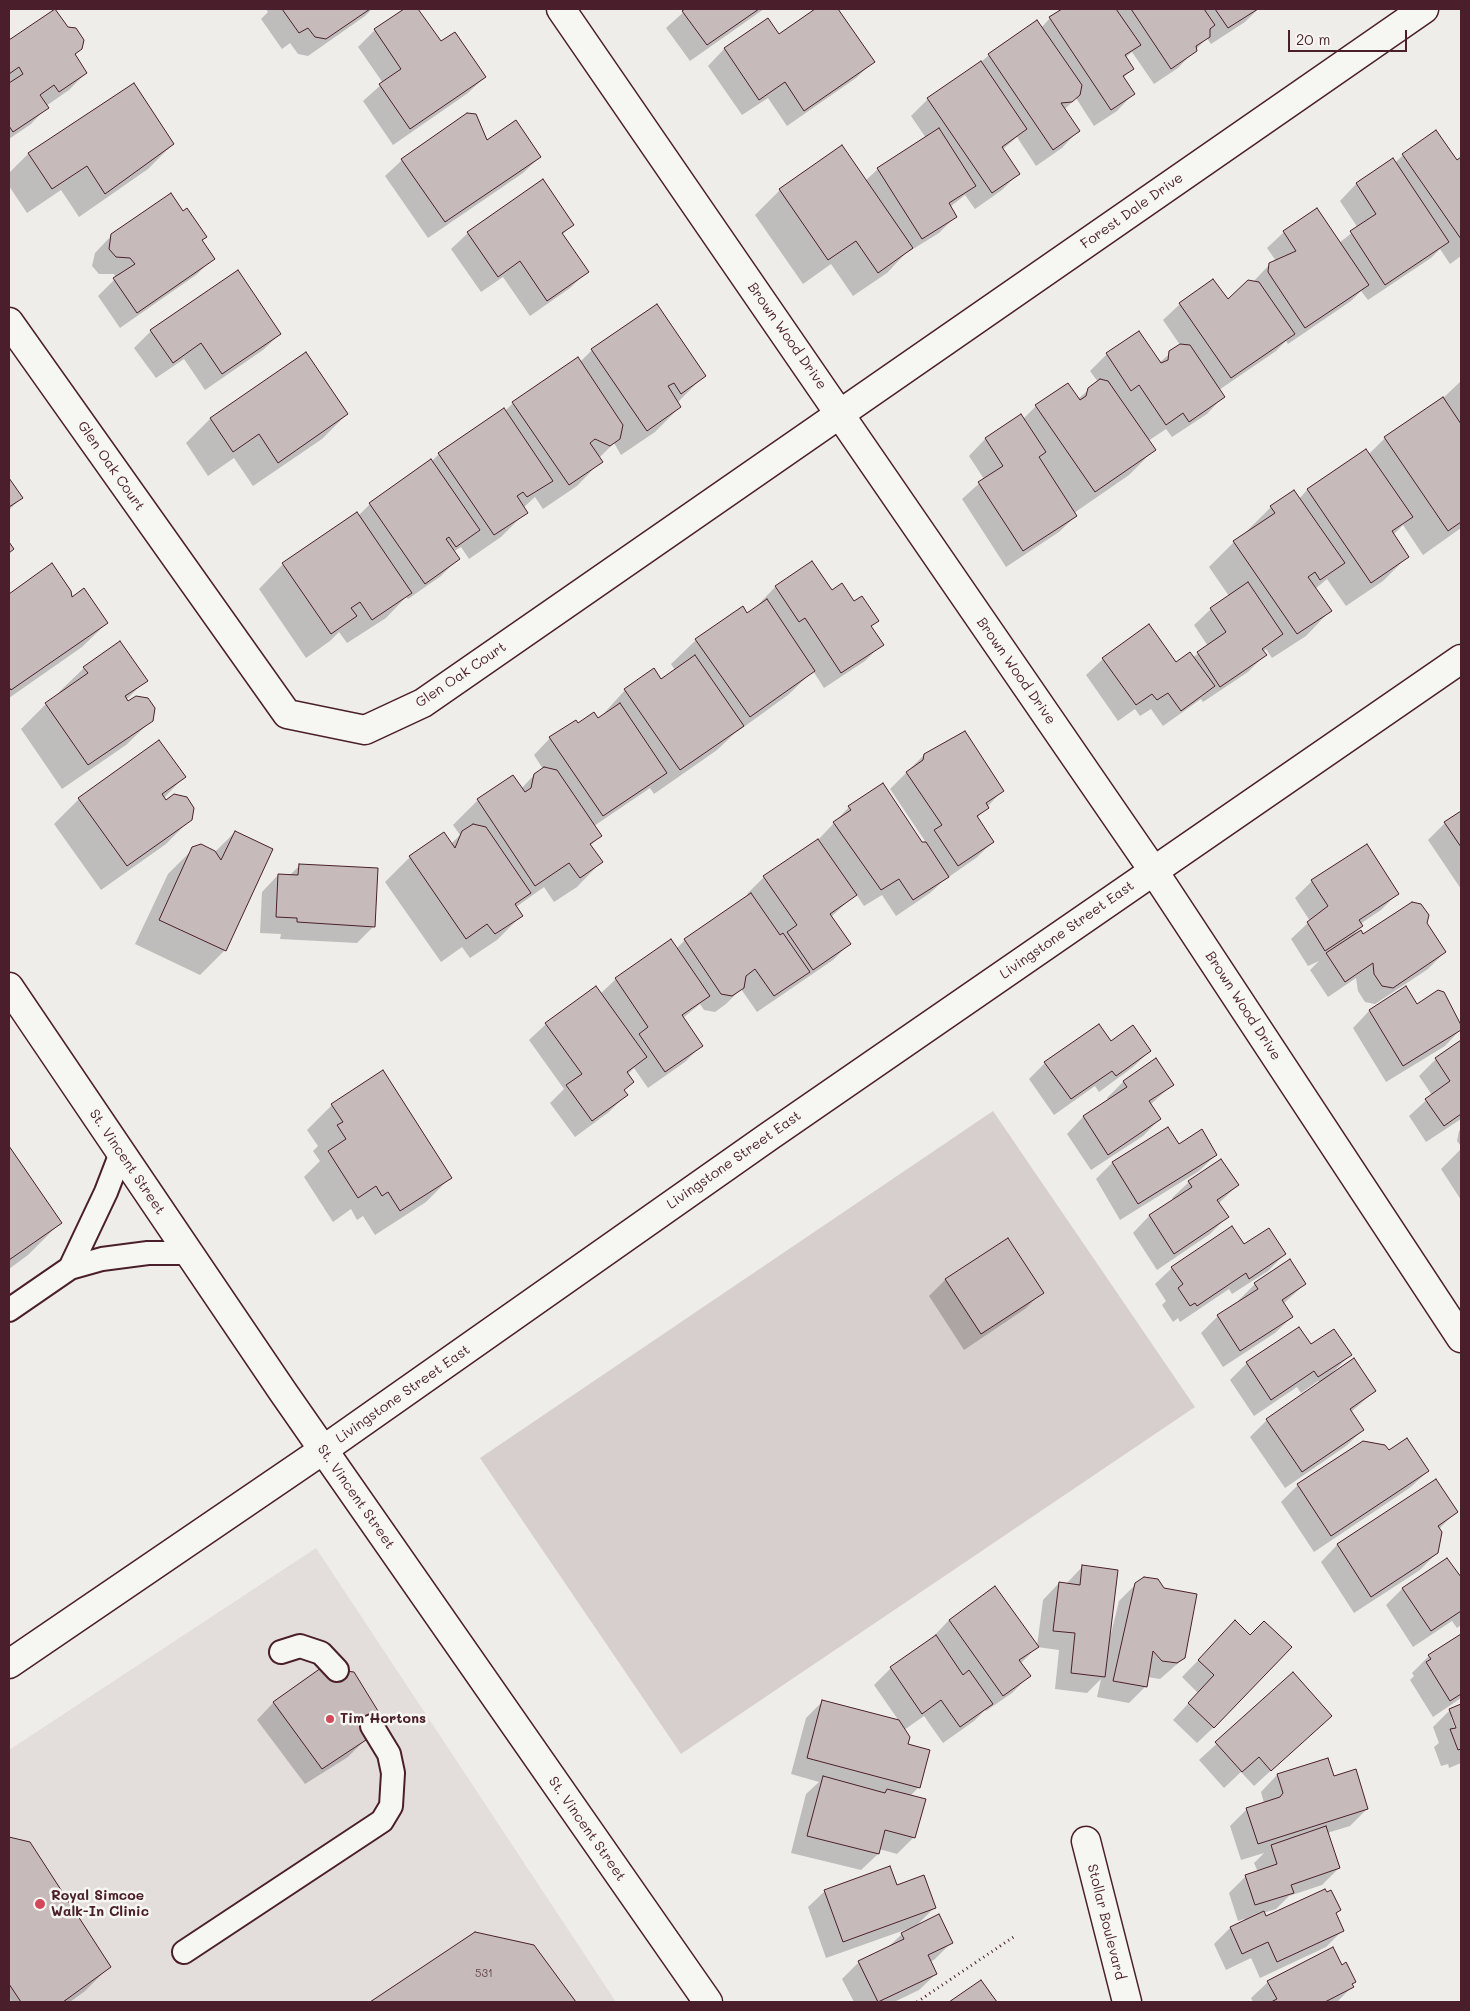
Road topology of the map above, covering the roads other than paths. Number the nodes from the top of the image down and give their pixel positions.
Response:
1 (561, 9) edge
2 (1424, 9) edge
3 (9, 322) edge
4 (840, 413) junction
5 (1461, 659) edge
6 (1153, 870) junction
7 (9, 987) edge
8 (121, 1153) junction
9 (189, 1253) junction
10 (70, 1268) junction
11 (9, 1310) edge
12 (1461, 1338) edge
13 (323, 1450) junction
14 (280, 1652) dead end
15 (9, 1664) edge
16 (337, 1670) dead end
17 (372, 1726) dead end
18 (1086, 1841) dead end
19 (184, 1952) dead end
20 (708, 2002) edge
21 (1126, 2002) edge

1 - 4 street, Brown Wood Drive
2 - 4 street, Forest Dale Drive
3 - 4 street, Glen Oak Court
4 - 6 street, Brown Wood Drive
5 - 6 street, Livingstone Street East
6 - 12 street, Brown Wood Drive
6 - 13 street, Livingstone Street East
7 - 8 street, St. Vincent Street
8 - 9 street, St. Vincent Street
8 - 10 lane
9 - 10 lane
9 - 13 street, St. Vincent Street
10 - 11 lane
13 - 15 street, Livingstone Street East
13 - 20 street, St. Vincent Street
14 - 16 lane
17 - 19 lane
18 - 21 street, Stollar Boulevard

